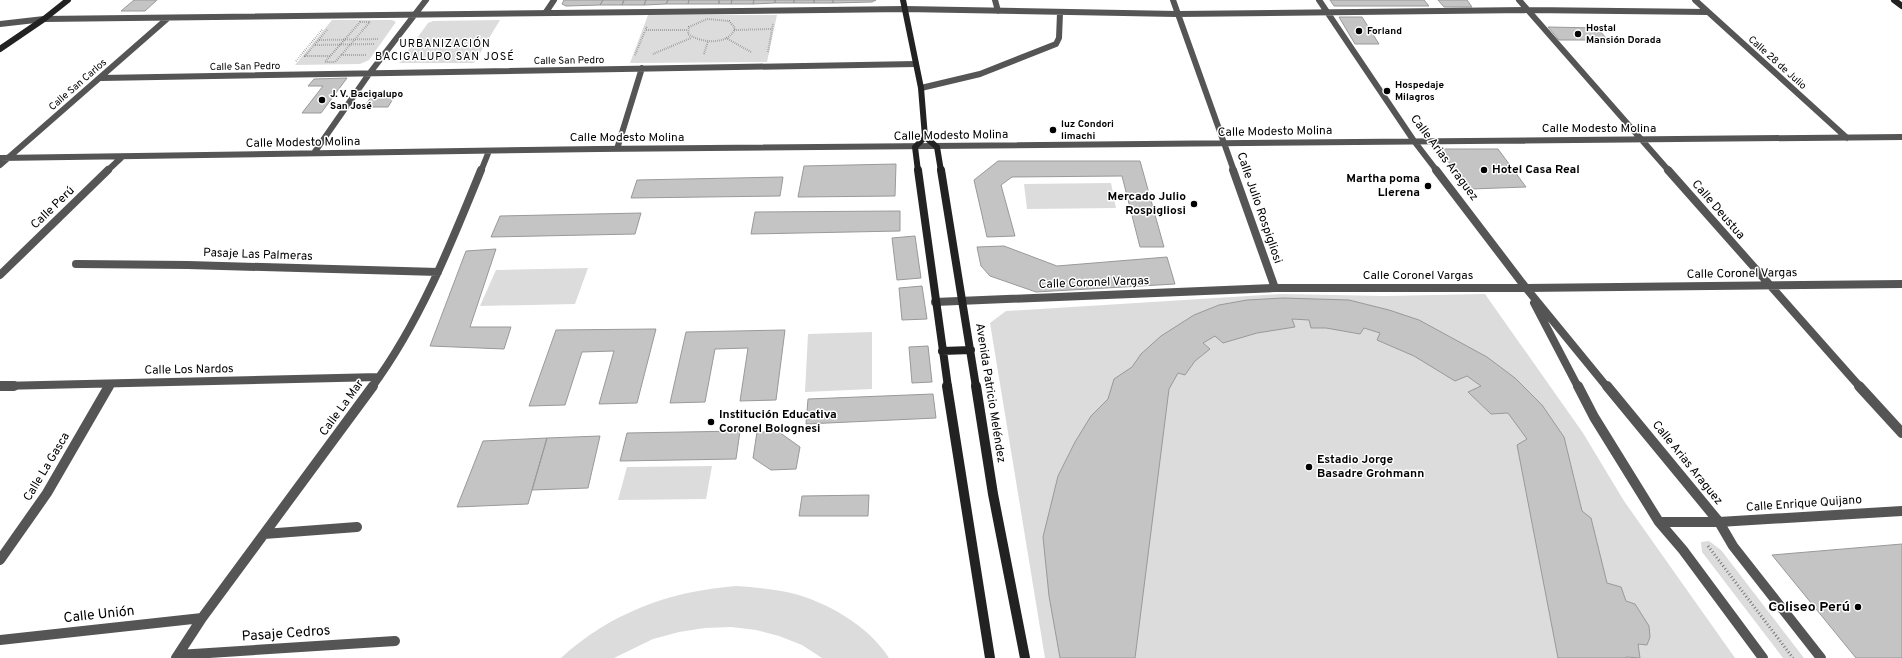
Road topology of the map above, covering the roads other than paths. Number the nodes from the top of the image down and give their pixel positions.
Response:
1 (68, 0) edge
2 (426, 0) edge
3 (554, 0) edge
4 (903, 0) edge
5 (995, 0) edge
6 (1173, 0) edge
7 (1319, 0) edge
8 (1519, 0) edge
9 (1695, 0) edge
10 (1894, 0) edge
11 (1902, 6) edge
12 (905, 9) junction
13 (1528, 10) junction
14 (998, 11) junction
15 (1325, 11) junction
16 (546, 12) junction
17 (1708, 12) junction
18 (417, 13) junction
19 (1060, 13) junction
20 (1177, 14) junction
21 (168, 18) junction
22 (44, 19) junction
23 (0, 24) edge
24 (0, 49) edge
25 (916, 64) junction
26 (642, 68) junction
27 (369, 74) junction
28 (101, 78) junction
29 (921, 88) junction
30 (925, 137) junction
31 (1902, 137) edge
32 (1847, 138) junction
33 (1641, 139) junction
34 (1414, 141) junction
35 (1225, 144) junction
36 (915, 147) junction
37 (937, 147) junction
38 (617, 149) junction
39 (489, 151) junction
40 (314, 153) junction
41 (122, 157) junction
42 (0, 158) edge
43 (9, 158) junction
44 (0, 165) edge
45 (76, 264) dead end
46 (438, 272) junction
47 (0, 275) edge
48 (1902, 284) edge
49 (1770, 286) junction
50 (1275, 288) junction
51 (1526, 288) junction
52 (963, 301) junction
53 (935, 302) junction
54 (971, 350) junction
55 (942, 351) junction
56 (379, 377) junction
57 (110, 384) junction
58 (0, 386) edge
59 (1902, 433) edge
60 (1902, 511) edge
61 (1659, 522) junction
62 (1719, 522) junction
63 (357, 527) dead end
64 (264, 534) junction
65 (0, 560) edge
66 (202, 618) junction
67 (0, 640) edge
68 (395, 641) dead end
69 (177, 657) edge
70 (990, 658) edge
71 (1026, 658) edge
72 (1763, 658) edge
73 (1821, 658) edge

1 - 22 street
2 - 18 street
3 - 16 street
4 - 12 street
5 - 14 street
6 - 20 street, Calle Julio Rospigliosi
7 - 15 street, Calle Arias Araguez
8 - 13 street, Calle Deustua
9 - 17 street, Calle 28 de Julio
10 - 11 street
12 - 14 street
12 - 16 street
12 - 25 street
13 - 15 street
13 - 17 street
13 - 33 street, Calle Deustua
14 - 19 street
15 - 20 street
15 - 34 street, Calle Arias Araguez
16 - 18 street
17 - 32 street, Calle 28 de Julio
18 - 21 street
18 - 27 street
19 - 20 street
19 - 29 street
20 - 35 street, Calle Julio Rospigliosi
21 - 22 street
21 - 28 street, Calle San Carlos
22 - 23 street
22 - 24 street
25 - 26 street, Calle San Pedro
25 - 29 street
26 - 27 street, Calle San Pedro
26 - 38 street
27 - 28 street, Calle San Pedro
27 - 40 street
28 - 43 street, Calle San Carlos
29 - 30 street
30 - 36 street
30 - 37 street
31 - 32 street, Calle Modesto Molina
32 - 33 street, Calle Modesto Molina
33 - 34 street, Calle Modesto Molina
33 - 49 street, Calle Deustua
34 - 35 street, Calle Modesto Molina
34 - 51 street, Calle Arias Araguez
35 - 37 street, Calle Modesto Molina
35 - 50 street, Calle Julio Rospigliosi
36 - 37 street, Calle Modesto Molina
36 - 38 street, Calle Modesto Molina
36 - 53 street
37 - 52 street, Avenida Patricio Meléndez
38 - 39 street, Calle Modesto Molina
39 - 40 street, Calle Modesto Molina
39 - 46 street, Calle La Mar
40 - 41 street, Calle Modesto Molina
41 - 43 street, Calle Modesto Molina
41 - 47 street, Calle Perú
42 - 43 street, Calle Modesto Molina
43 - 44 street, Calle San Carlos
45 - 46 street, Pasaje Las Palmeras
46 - 56 street, Calle La Mar
48 - 49 street, Calle Coronel Vargas
49 - 51 street, Calle Coronel Vargas
49 - 59 street, Calle Deustua
50 - 51 street, Calle Coronel Vargas
50 - 52 street, Calle Coronel Vargas
51 - 61 street, Calle Arias Araguez
51 - 62 street, Calle Arias Araguez
52 - 53 street, Calle Coronel Vargas
52 - 54 street, Avenida Patricio Meléndez
53 - 55 street
54 - 55 street
54 - 71 street, Avenida Patricio Meléndez
55 - 70 street
56 - 57 street, Calle Los Nardos
56 - 64 street, Calle La Mar
57 - 58 street, Calle Los Nardos
57 - 65 street, Calle La Gasca
60 - 62 street, Calle Enrique Quijano
61 - 62 street, Calle Enrique Quijano
61 - 72 street, Calle Arias Araguez
62 - 73 street, Calle Arias Araguez
63 - 64 street
64 - 66 street, Calle La Mar
66 - 67 street, Calle Unión
66 - 69 street, Calle La Mar
68 - 69 street, Pasaje Cedros

